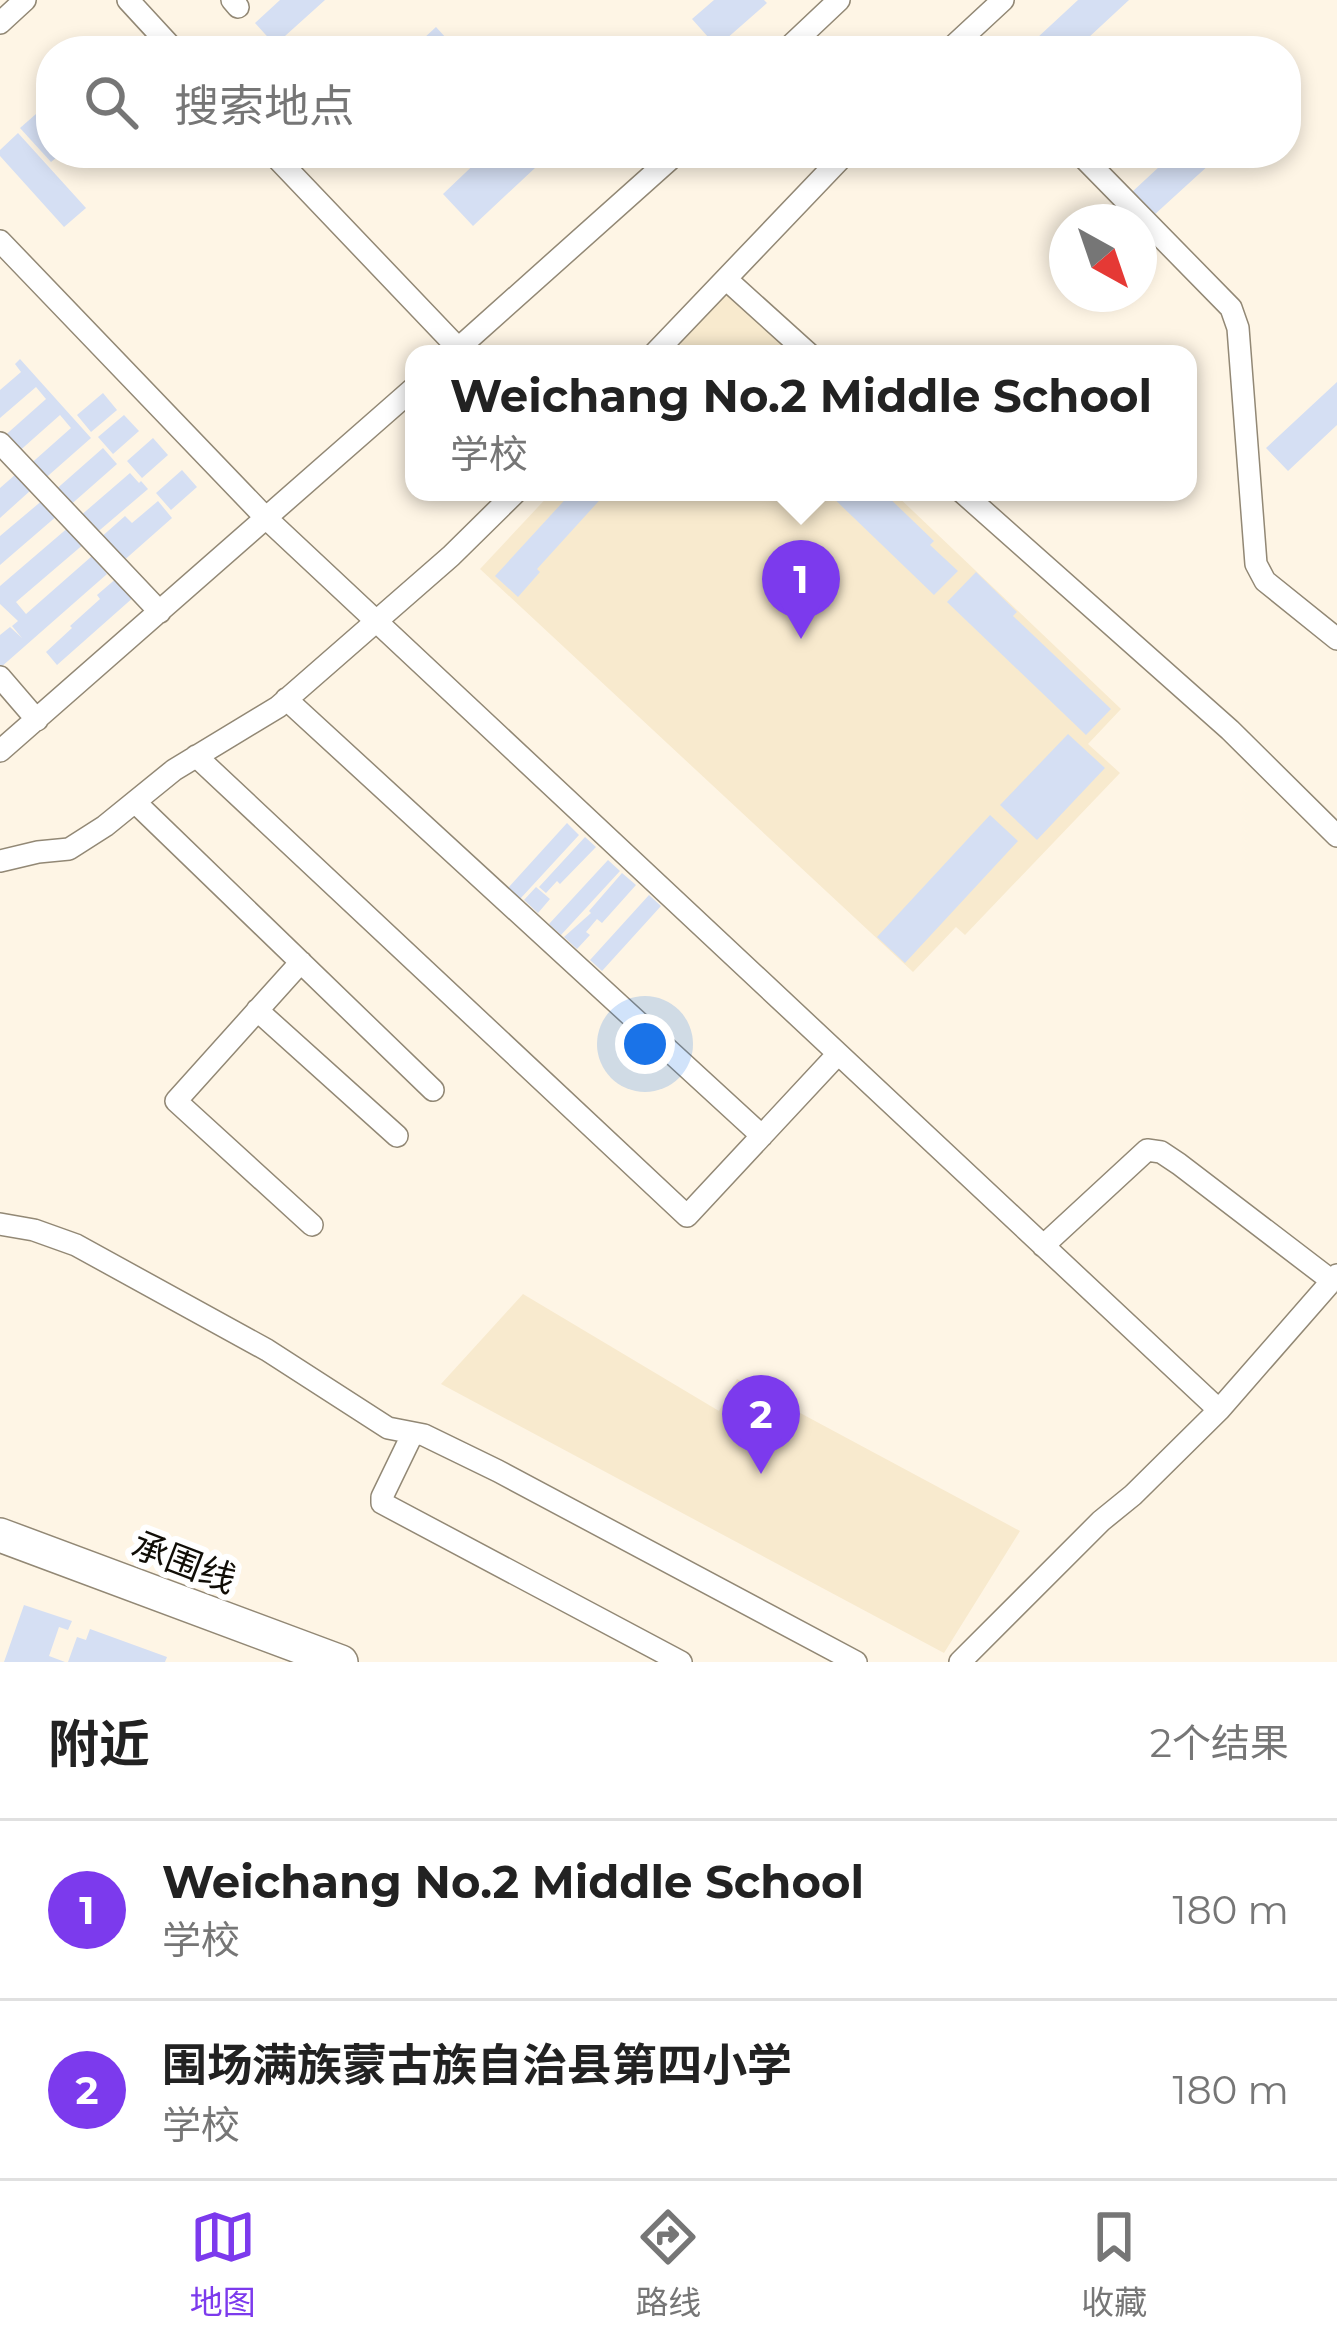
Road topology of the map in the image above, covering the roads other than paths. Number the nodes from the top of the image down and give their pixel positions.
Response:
1 (25, 0) edge
2 (128, 0) edge
3 (839, 0) edge
4 (1003, 0) edge
5 (0, 22) edge
6 (161, 36) edge
7 (801, 36) edge
8 (972, 36) edge
9 (286, 168) edge
10 (660, 168) edge
11 (824, 168) edge
12 (1094, 168) edge
13 (0, 241) edge
14 (726, 279) junction
15 (449, 345) edge
16 (462, 345) edge
17 (663, 345) edge
18 (799, 345) edge
19 (405, 396) edge
20 (0, 443) edge
21 (507, 501) edge
22 (972, 501) edge
23 (266, 518) junction
24 (160, 612) junction
25 (374, 620) junction
26 (1337, 639) edge
27 (0, 677) edge
28 (286, 699) junction
29 (37, 720) junction
30 (0, 752) edge
31 (196, 756) junction
32 (135, 802) junction
33 (1337, 836) edge
34 (0, 861) edge
35 (301, 962) junction
36 (257, 1010) junction
37 (837, 1055) junction
38 (433, 1090) dead end
39 (397, 1136) dead end
40 (762, 1136) junction
41 (0, 1224) edge
42 (312, 1225) dead end
43 (1043, 1246) junction
44 (1336, 1277) edge
45 (1219, 1410) junction
46 (413, 1433) junction
47 (0, 1534) edge
48 (340, 1662) edge
49 (681, 1662) edge
50 (856, 1662) edge
51 (960, 1662) edge

1 - 5 street
2 - 6 street
3 - 7 street
4 - 8 street
9 - 15 street
10 - 16 street
11 - 14 street
12 - 26 street
13 - 23 street
14 - 17 street
14 - 18 street
19 - 23 street
20 - 24 street
21 - 25 street
22 - 33 street
23 - 24 street
23 - 25 street
24 - 29 street
25 - 28 street
25 - 37 street
27 - 29 street
28 - 31 street
28 - 40 street
29 - 30 street
31 - 32 street
31 - 40 street
32 - 34 street
32 - 35 street
35 - 36 street
35 - 38 street
36 - 39 street
36 - 42 street
37 - 40 street
37 - 43 street
41 - 46 street
43 - 44 street
43 - 45 street
44 - 45 street
45 - 51 street
46 - 49 street
46 - 50 street
47 - 48 highway, 承围线

